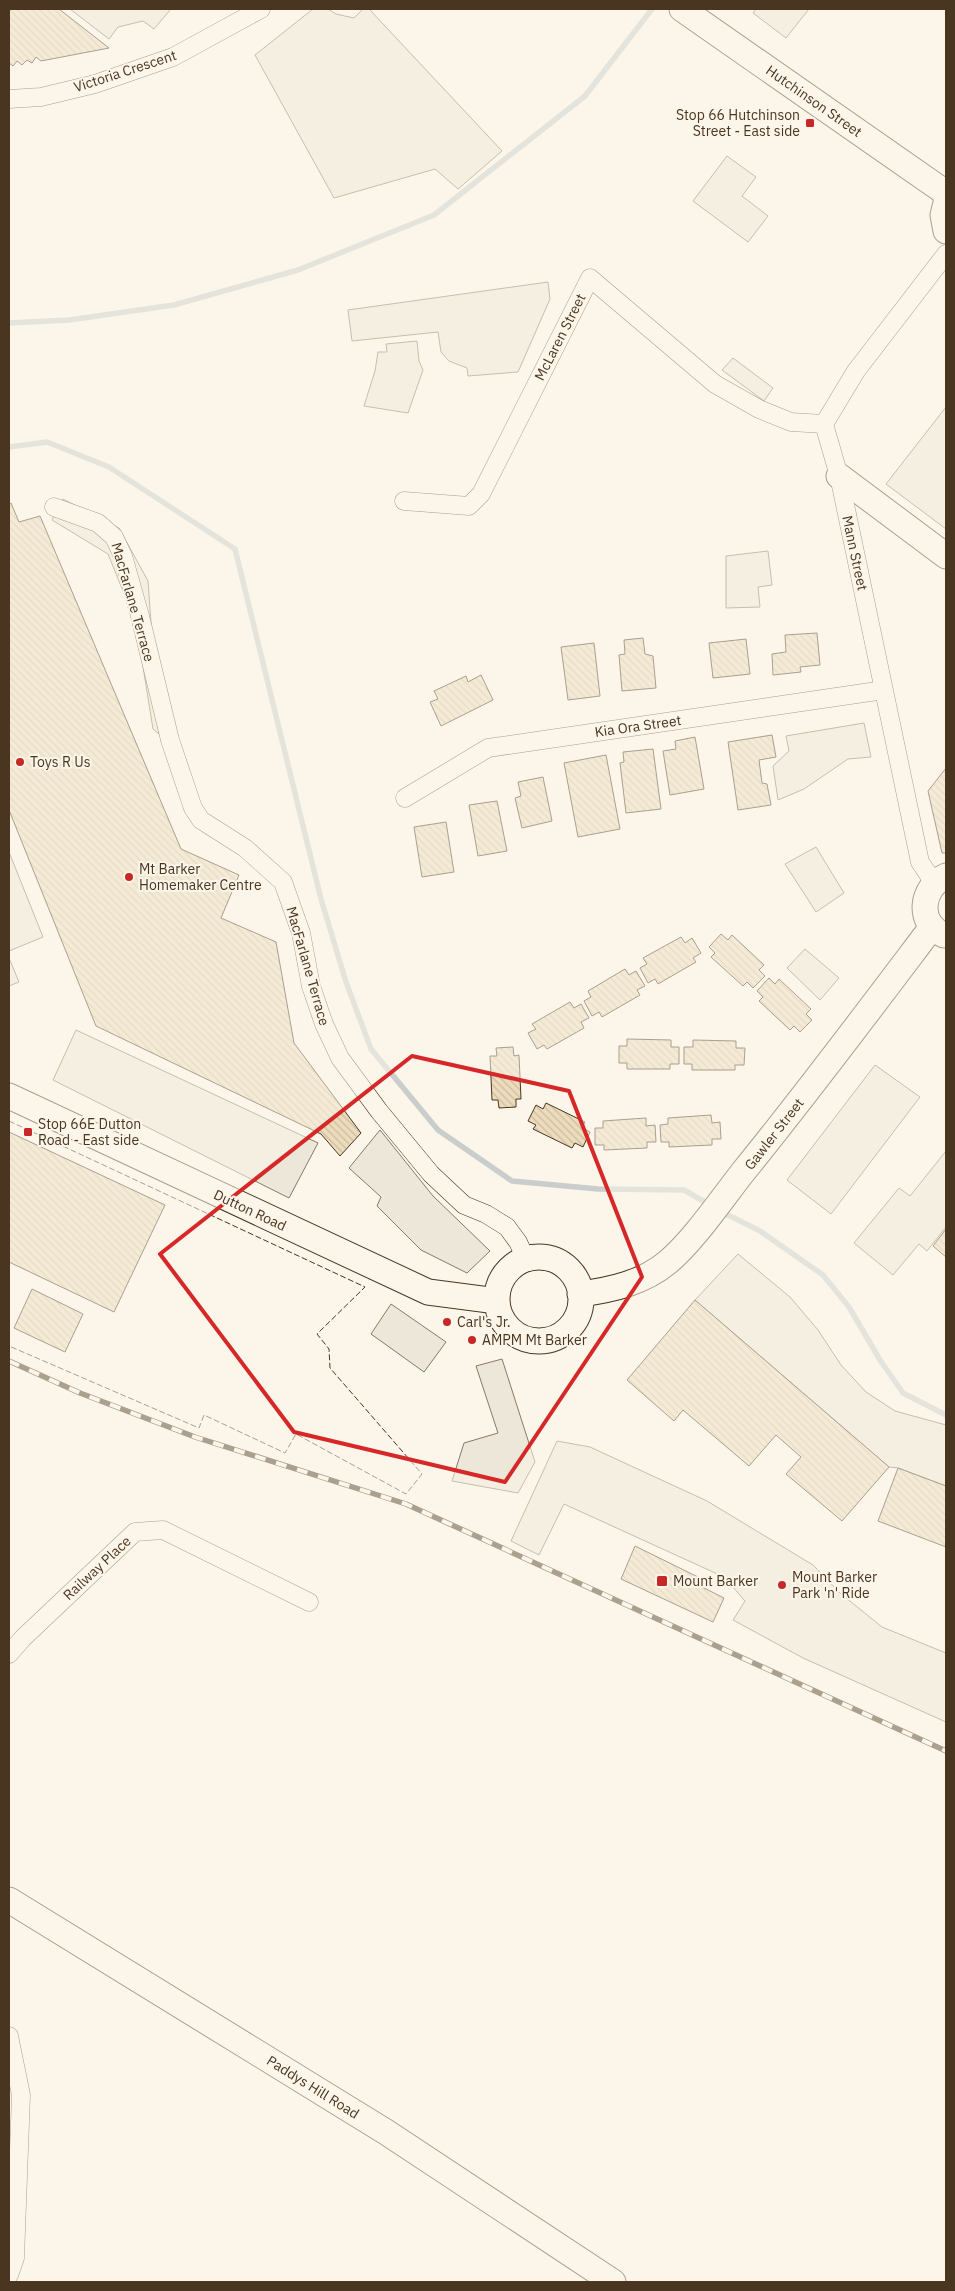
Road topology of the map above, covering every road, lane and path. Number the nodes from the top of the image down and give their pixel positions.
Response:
1 (261, 9) edge
2 (682, 9) edge
3 (9, 99) edge
4 (946, 193) edge
5 (946, 203) edge
6 (946, 231) edge
7 (946, 254) edge
8 (824, 424) junction
9 (839, 476) junction
10 (404, 501) dead end
11 (54, 507) dead end
12 (946, 556) edge
13 (884, 690) junction
14 (405, 798) dead end
15 (940, 879) edge
16 (939, 931) edge
17 (9, 1096) edge
18 (526, 1259) junction
19 (580, 1294) junction
20 (497, 1301) junction
21 (309, 1602) dead end
22 (9, 1654) edge
23 (9, 1900) edge
24 (9, 2036) edge
25 (9, 2275) edge
26 (613, 2282) edge

1 - 3 street, Victoria Crescent
2 - 4 street, Hutchinson Street
5 - 6 street
7 - 8 street
8 - 9 street, Mann Street
8 - 10 street, McLaren Street
9 - 12 street
9 - 13 street, Mann Street
11 - 18 street, MacFarlane Terrace
13 - 14 street, Kia Ora Street
13 - 15 street, Mann Street
15 - 16 street
16 - 19 street, Gawler Street
17 - 20 street, Dutton Road
18 - 19 street
18 - 20 street
19 - 20 street
21 - 22 street, Railway Place
23 - 26 street, Paddys Hill Road
24 - 25 street

